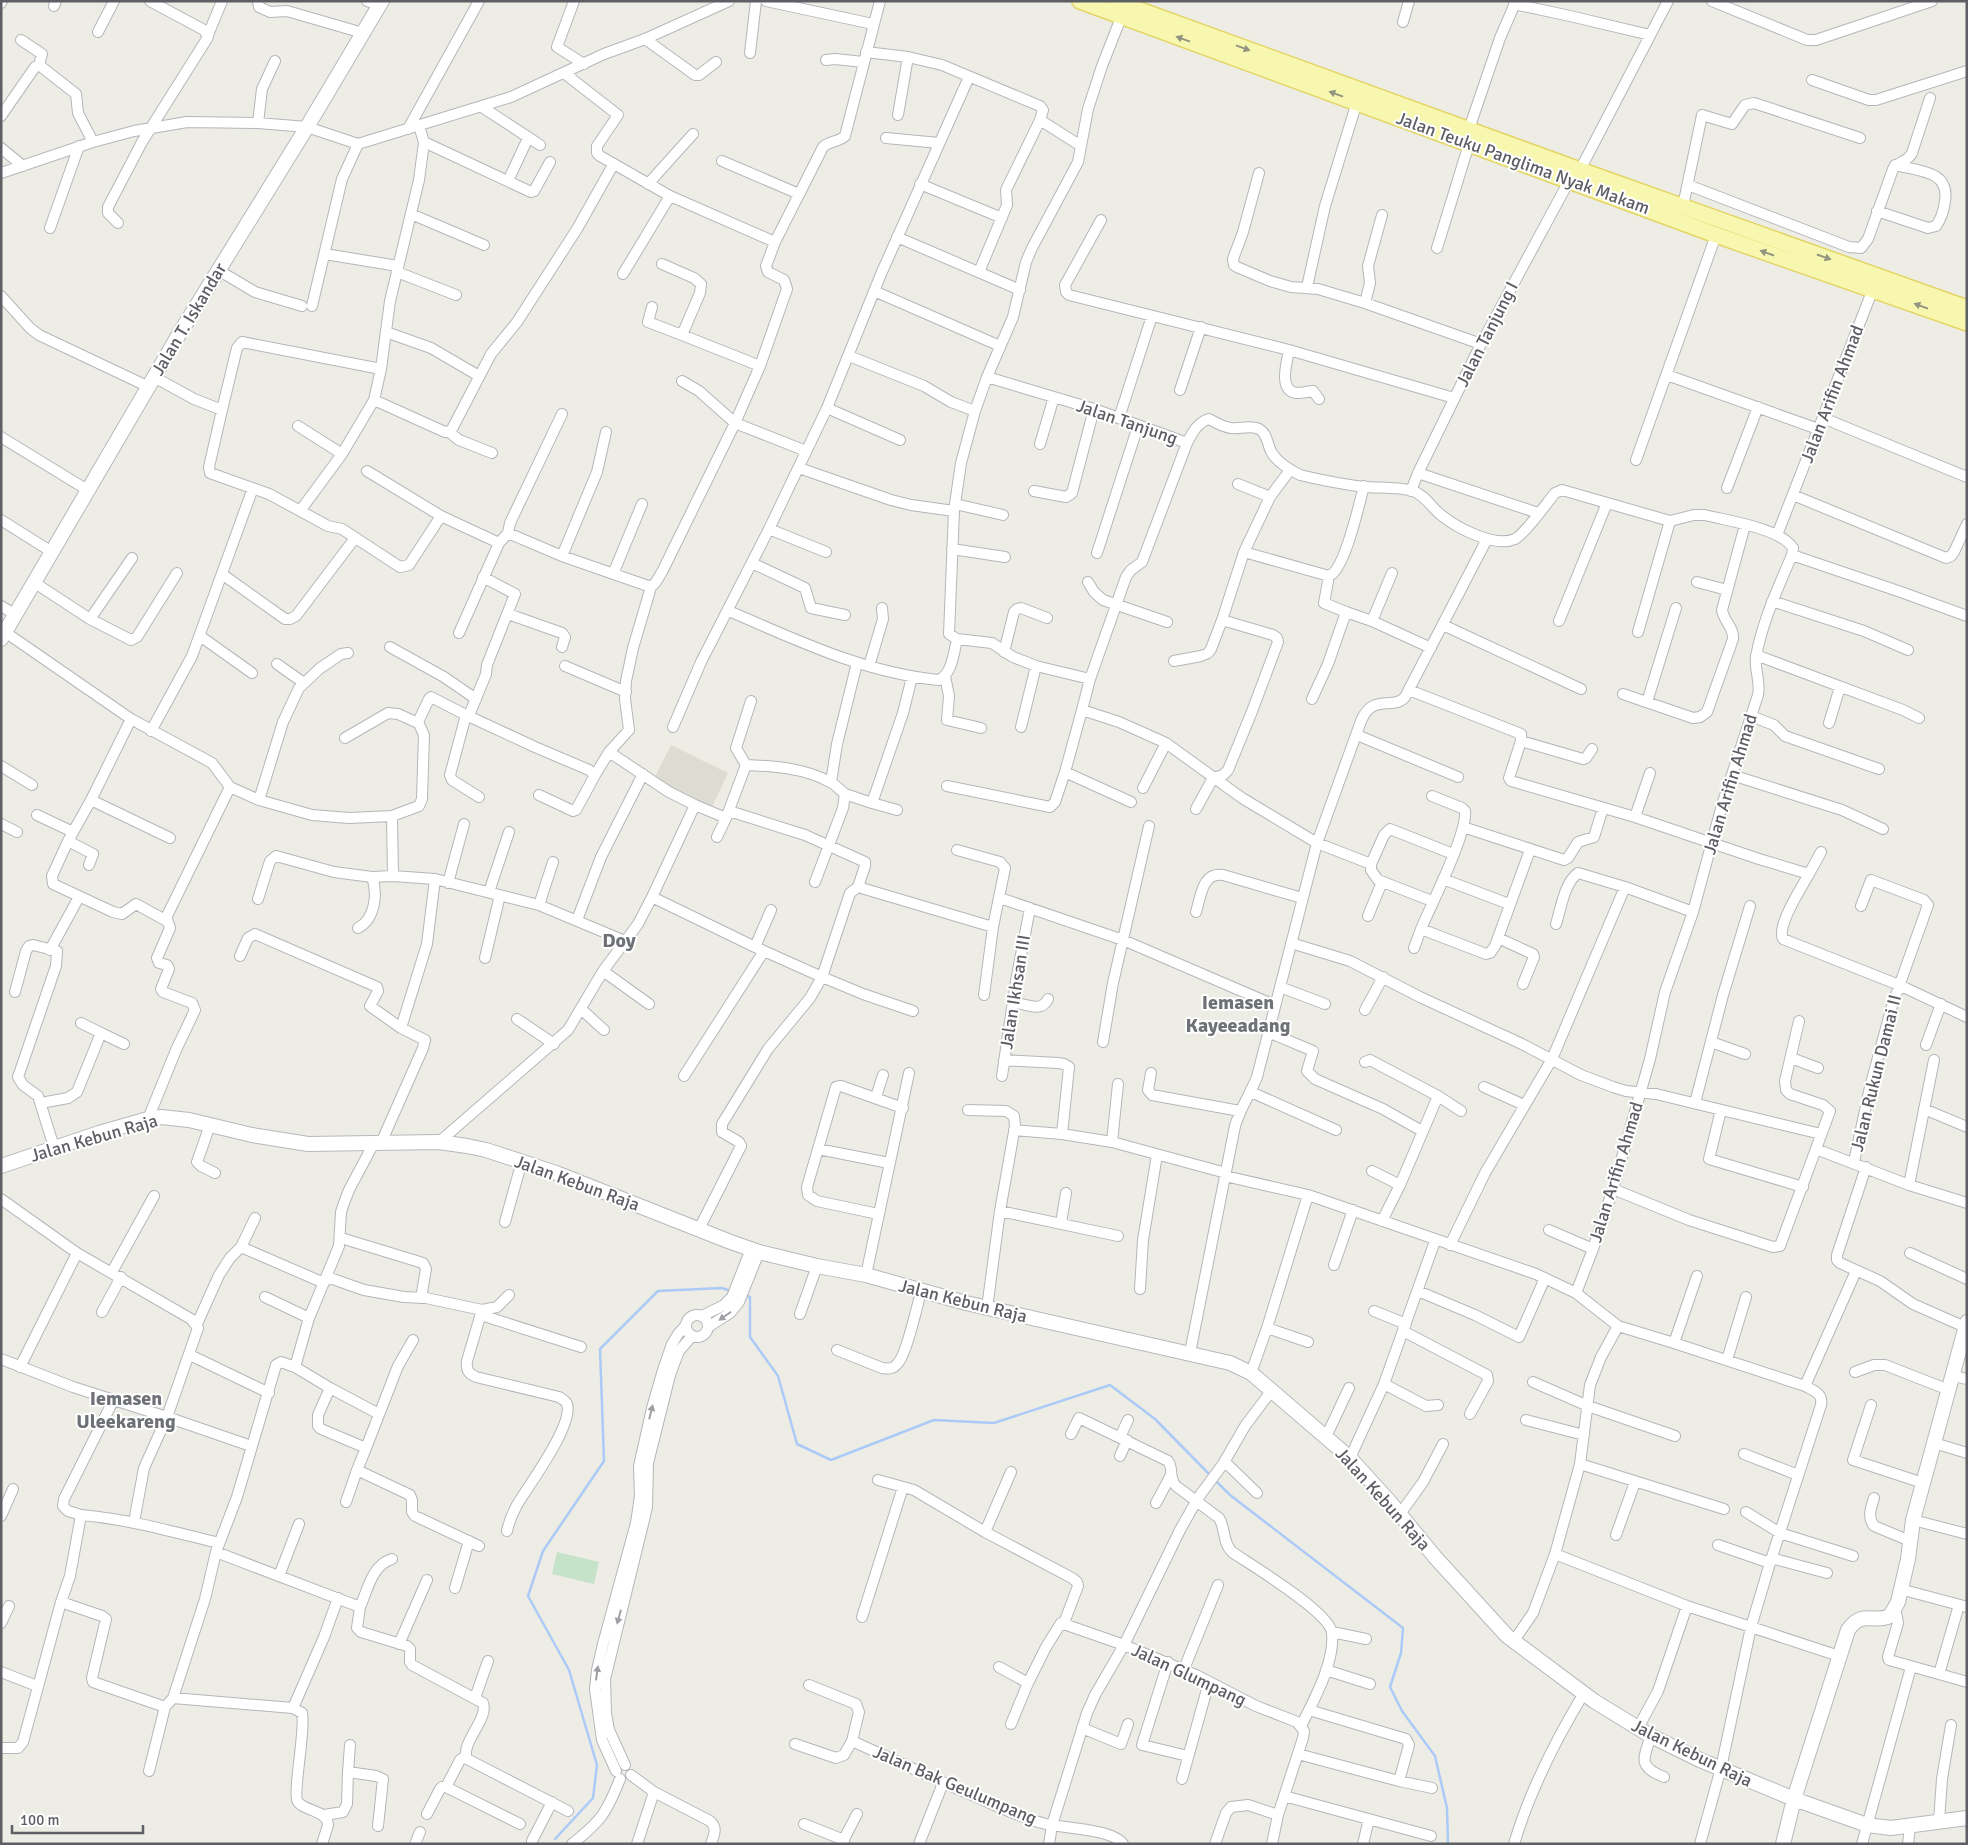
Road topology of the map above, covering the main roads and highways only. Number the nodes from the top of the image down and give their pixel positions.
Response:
1 (1080, 1) edge
2 (1121, 7) edge
3 (1469, 136) junction
4 (1574, 176) junction
5 (1709, 227) junction
6 (1967, 308) edge
7 (1967, 323) edge

1 - 2 main road, Jalan Teuku Panglima Nyak Makam
2 -> 3 main road, Jalan Teuku Panglima Nyak Makam
3 -> 2 main road, Jalan Teuku Panglima Nyak Makam
3 - 4 main road, Jalan Teuku Panglima Nyak Makam
4 - 5 main road, Jalan Teuku Panglima Nyak Makam
4 - 5 main road, Jalan Teuku Panglima Nyak Makam
5 -> 6 main road, Jalan Teuku Panglima Nyak Makam
7 -> 5 main road, Jalan Teuku Panglima Nyak Makam

